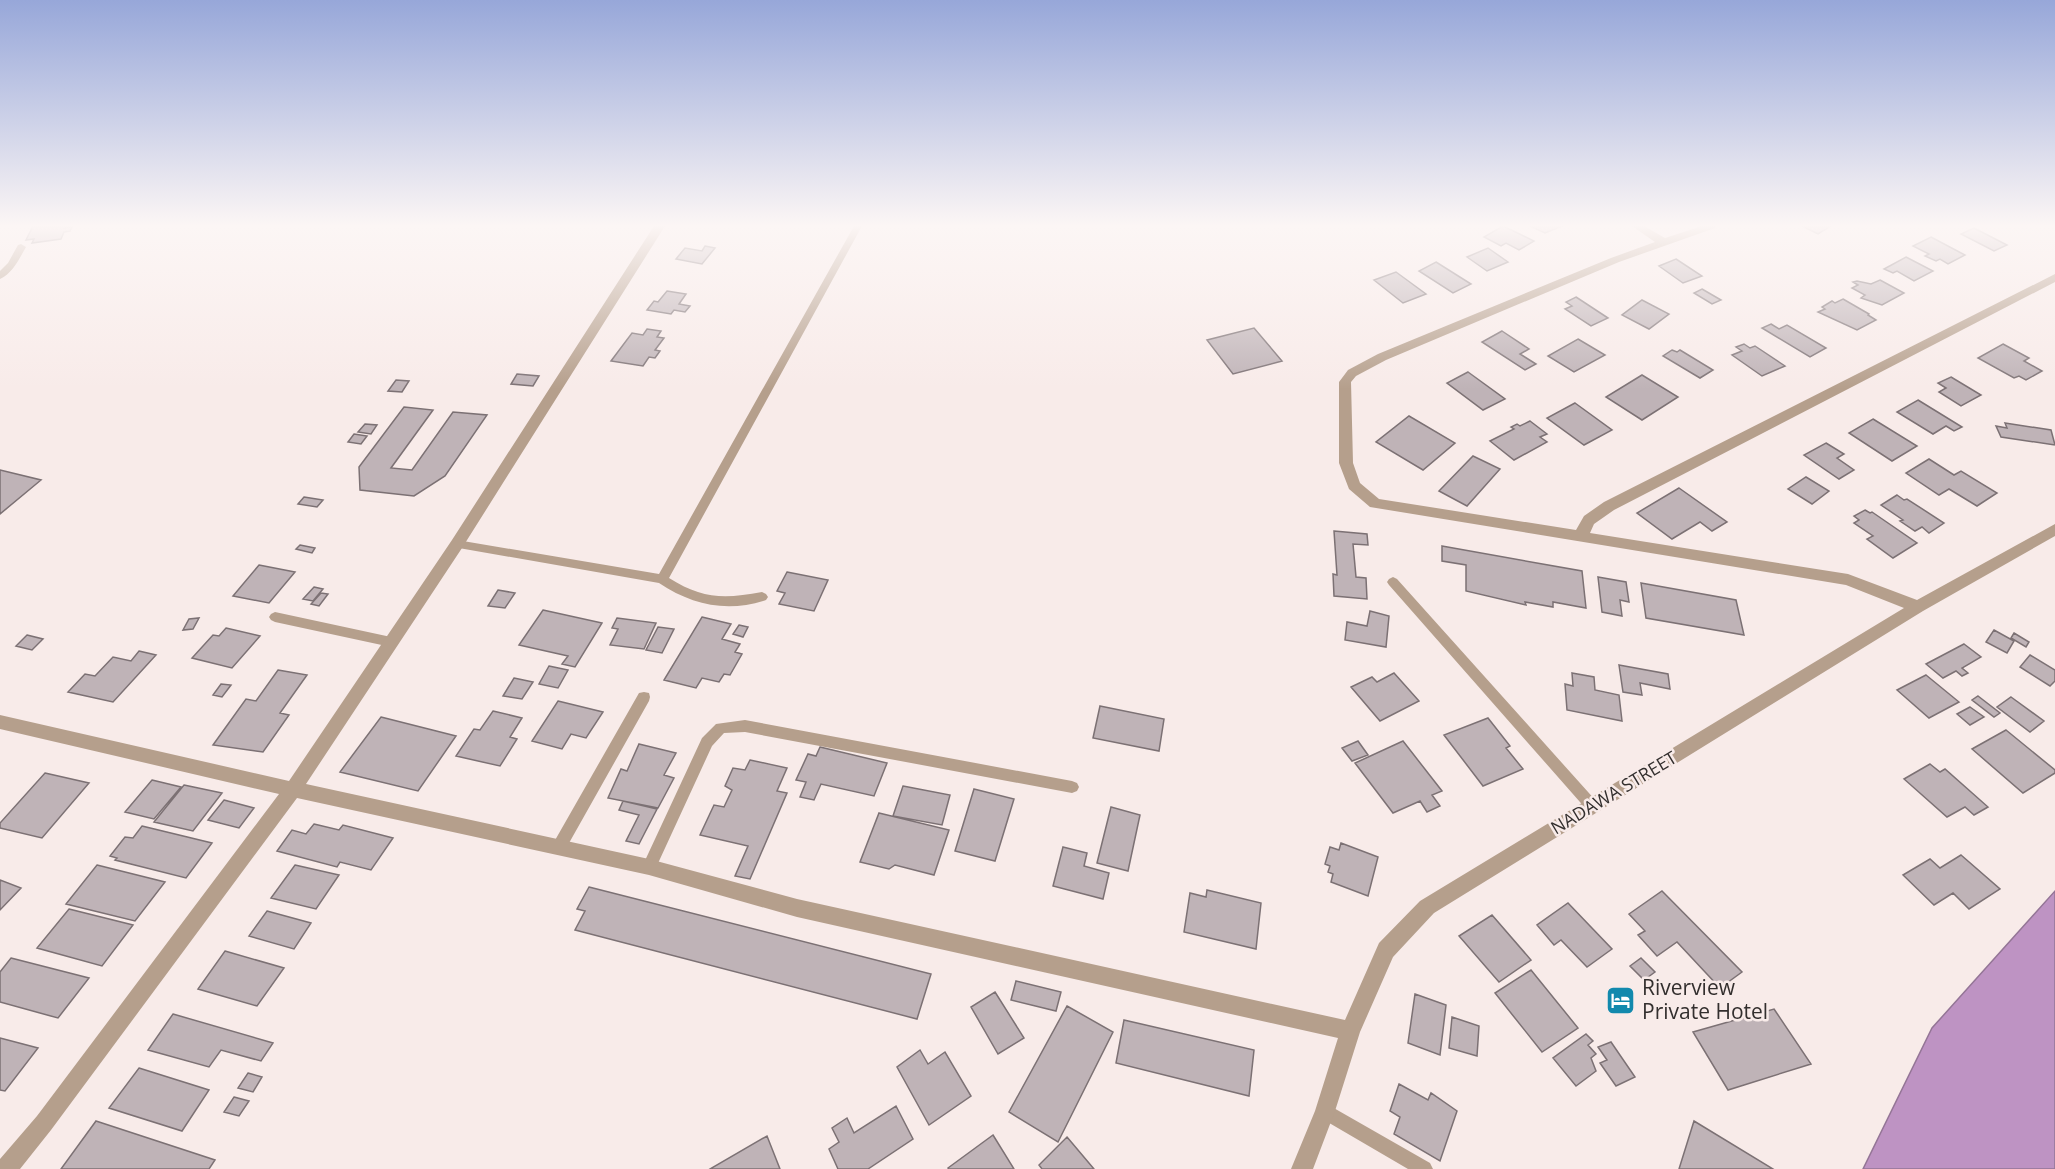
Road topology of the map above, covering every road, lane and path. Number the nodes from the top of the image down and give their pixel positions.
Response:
1 (624, 281) edge
2 (828, 281) edge
3 (1566, 281) edge
4 (2048, 281) edge
5 (2055, 529) edge
6 (1581, 535) junction
7 (457, 544) junction
8 (662, 579) junction
9 (1393, 582) dead end
10 (762, 597) dead end
11 (1918, 607) junction
12 (275, 617) dead end
13 (391, 642) junction
14 (644, 697) dead end
15 (0, 722) edge
16 (1072, 787) dead end
17 (293, 789) junction
18 (1592, 806) junction
19 (559, 847) junction
20 (649, 867) junction
21 (1350, 1031) junction
22 (1325, 1111) junction
23 (6, 1169) edge
24 (1302, 1169) edge
25 (1424, 1169) edge

1 - 7 street
2 - 8 lane
3 - 6 street
4 - 6 street
5 - 11 street, NADAWA STREET
6 - 11 street
7 - 8 lane
7 - 13 street
8 - 10 lane
9 - 18 lane
11 - 18 street, NADAWA STREET
12 - 13 lane
13 - 17 street
14 - 19 lane
15 - 17 street
16 - 20 lane
17 - 19 street
17 - 23 street
18 - 21 street, NADAWA STREET
19 - 20 street
20 - 21 street
21 - 22 street, NADAWA STREET
22 - 24 street, NADAWA STREET
22 - 25 lane

